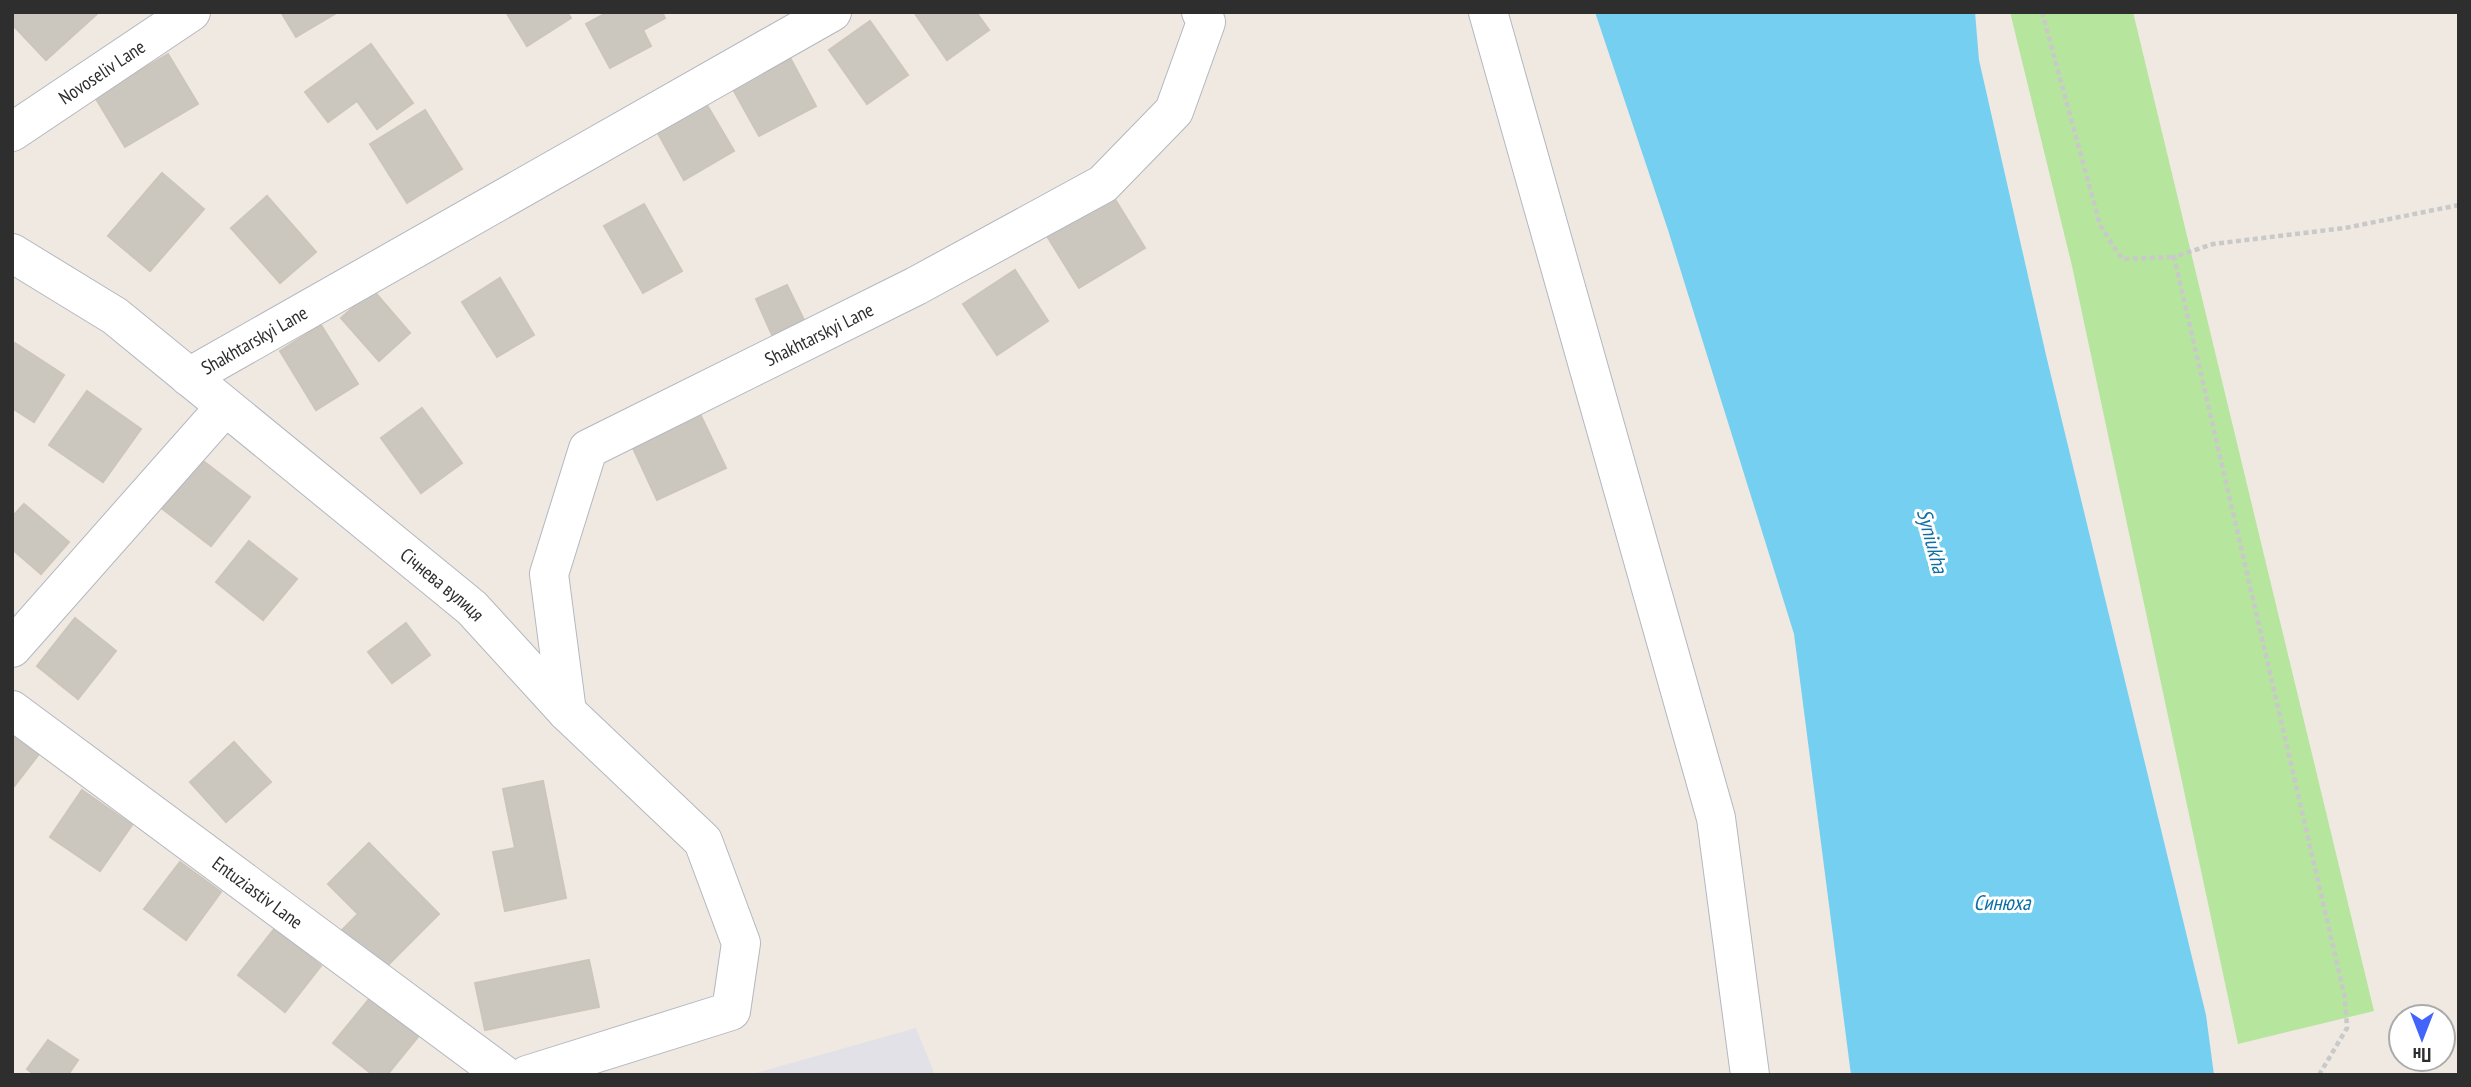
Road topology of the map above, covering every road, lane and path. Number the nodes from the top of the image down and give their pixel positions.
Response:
1 (191, 12) edge
2 (832, 12) edge
3 (1201, 12) edge
4 (1488, 12) edge
5 (2042, 12) edge
6 (12, 132) edge
7 (2459, 205) edge
8 (12, 253) edge
9 (2174, 257) junction
10 (189, 377) junction
11 (225, 407) junction
12 (12, 648) edge
13 (12, 710) edge
14 (567, 712) junction
15 (504, 1075) edge
16 (527, 1075) edge
17 (1750, 1075) edge
18 (2319, 1075) edge

1 - 6 street, Novoseliv Lane
2 - 10 street, Shakhtarskyi Lane
3 - 14 street, Shakhtarskyi Lane
4 - 17 street
5 - 9 path
7 - 9 path
8 - 10 street, Січнева вулиця
9 - 18 path
10 - 11 street, Січнева вулиця
11 - 12 street
11 - 14 street, Січнева вулиця
13 - 15 street, Entuziastiv Lane
14 - 16 street, Січнева вулиця

